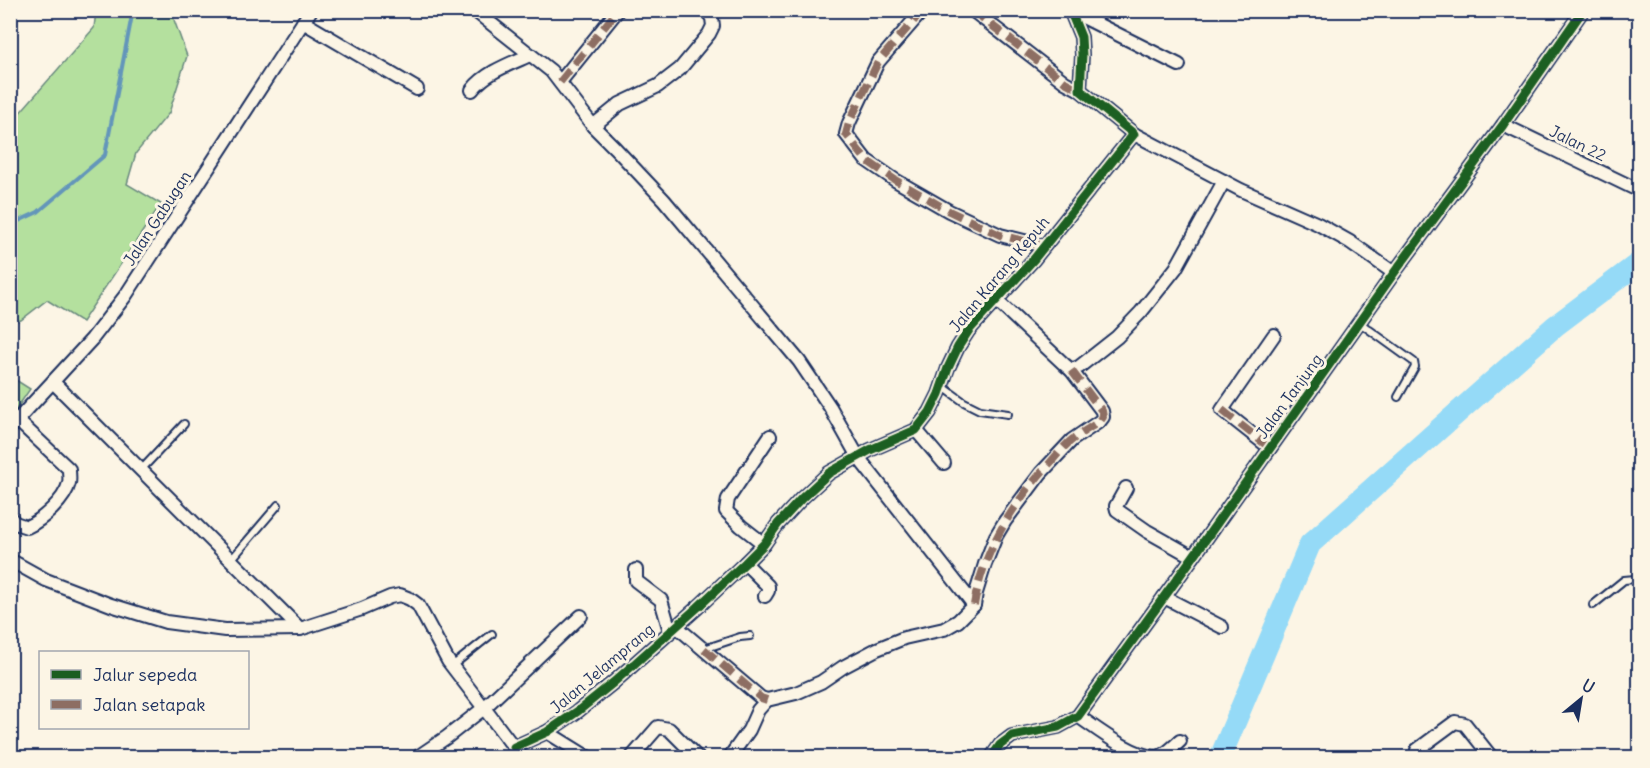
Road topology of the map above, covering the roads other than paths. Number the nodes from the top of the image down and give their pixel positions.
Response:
1 (310, 10) edge
2 (474, 10) edge
3 (618, 10) edge
4 (706, 10) edge
5 (923, 10) edge
6 (1582, 10) edge
7 (974, 11) edge
8 (1070, 11) edge
9 (303, 22) junction
10 (530, 55) junction
11 (1179, 65) dead end
12 (560, 82) junction
13 (417, 89) dead end
14 (472, 90) dead end
15 (1080, 90) junction
16 (1503, 125) junction
17 (593, 126) junction
18 (1134, 134) junction
19 (1224, 181) junction
20 (1640, 191) edge
21 (1044, 246) junction
22 (1394, 273) junction
23 (998, 301) junction
24 (1360, 323) junction
25 (1274, 335) dead end
26 (1071, 370) junction
27 (53, 382) junction
28 (942, 385) junction
29 (1398, 397) dead end
30 (1008, 414) dead end
31 (13, 422) edge
32 (184, 424) dead end
33 (916, 430) junction
34 (770, 436) dead end
35 (1270, 448) junction
36 (858, 457) junction
37 (944, 463) dead end
38 (141, 470) junction
39 (1126, 488) dead end
40 (278, 505) dead end
41 (10, 517) edge
42 (764, 544) junction
43 (1193, 557) junction
44 (10, 560) edge
45 (231, 560) junction
46 (745, 563) junction
47 (636, 570) dead end
48 (1640, 581) edge
49 (765, 596) dead end
50 (1164, 597) junction
51 (974, 605) junction
52 (1593, 605) dead end
53 (581, 615) dead end
54 (1222, 627) dead end
55 (673, 628) junction
56 (300, 630) junction
57 (492, 634) dead end
58 (750, 636) dead end
59 (704, 649) junction
60 (452, 666) junction
61 (767, 700) junction
62 (484, 708) junction
63 (1078, 716) junction
64 (547, 732) junction
65 (1180, 741) dead end
66 (514, 747) junction
67 (1137, 755) edge
68 (416, 758) edge
69 (522, 758) edge
70 (589, 758) edge
71 (631, 758) edge
72 (698, 758) edge
73 (729, 758) edge
74 (991, 758) edge
75 (1419, 758) edge
76 (1492, 758) edge

1 - 9 street, Jalan Gabugan
2 - 10 street
3 - 12 street
4 - 17 street
5 - 21 street
6 - 16 street, Jalan Tanjung
7 - 15 street
8 - 11 street
8 - 15 street
9 - 13 street
9 - 27 street, Jalan Gabugan
10 - 12 street
10 - 14 street
12 - 17 street
15 - 18 street
16 - 20 street, Jalan 22
16 - 22 street, Jalan Tanjung
17 - 36 street
18 - 19 street
18 - 21 street, Jalan Karang Kepuh
19 - 22 street
19 - 26 street
21 - 23 street, Jalan Karang Kepuh
22 - 24 street, Jalan Tanjung
23 - 26 street
23 - 28 street, Jalan Karang Kepuh
24 - 29 lane
24 - 35 street, Jalan Tanjung
25 - 35 street
26 - 51 street
27 - 31 street, Jalan Gabugan
27 - 38 street
28 - 30 lane
28 - 33 street, Jalan Karang Kepuh
31 - 41 street
32 - 38 lane
33 - 36 street
33 - 37 street
34 - 42 street
35 - 43 street, Jalan Tanjung
36 - 42 street
36 - 51 street
38 - 45 street
39 - 43 street
40 - 45 lane
42 - 46 street
43 - 50 street, Jalan Tanjung
44 - 56 street
45 - 56 street
46 - 49 street
46 - 55 street
47 - 55 street
48 - 52 lane
50 - 54 street
50 - 63 street, Jalan Tanjung
51 - 61 street
53 - 62 street
55 - 59 street
55 - 64 street, Jalan Jelamprang
56 - 60 street
57 - 60 lane
58 - 59 lane
59 - 61 street
60 - 62 street
61 - 73 street
62 - 66 street
62 - 68 street
63 - 67 street
63 - 74 street, Jalan Tanjung
64 - 66 street, Jalan Jelamprang
64 - 70 street
65 - 67 street
66 - 69 street
71 - 72 street
75 - 76 street

